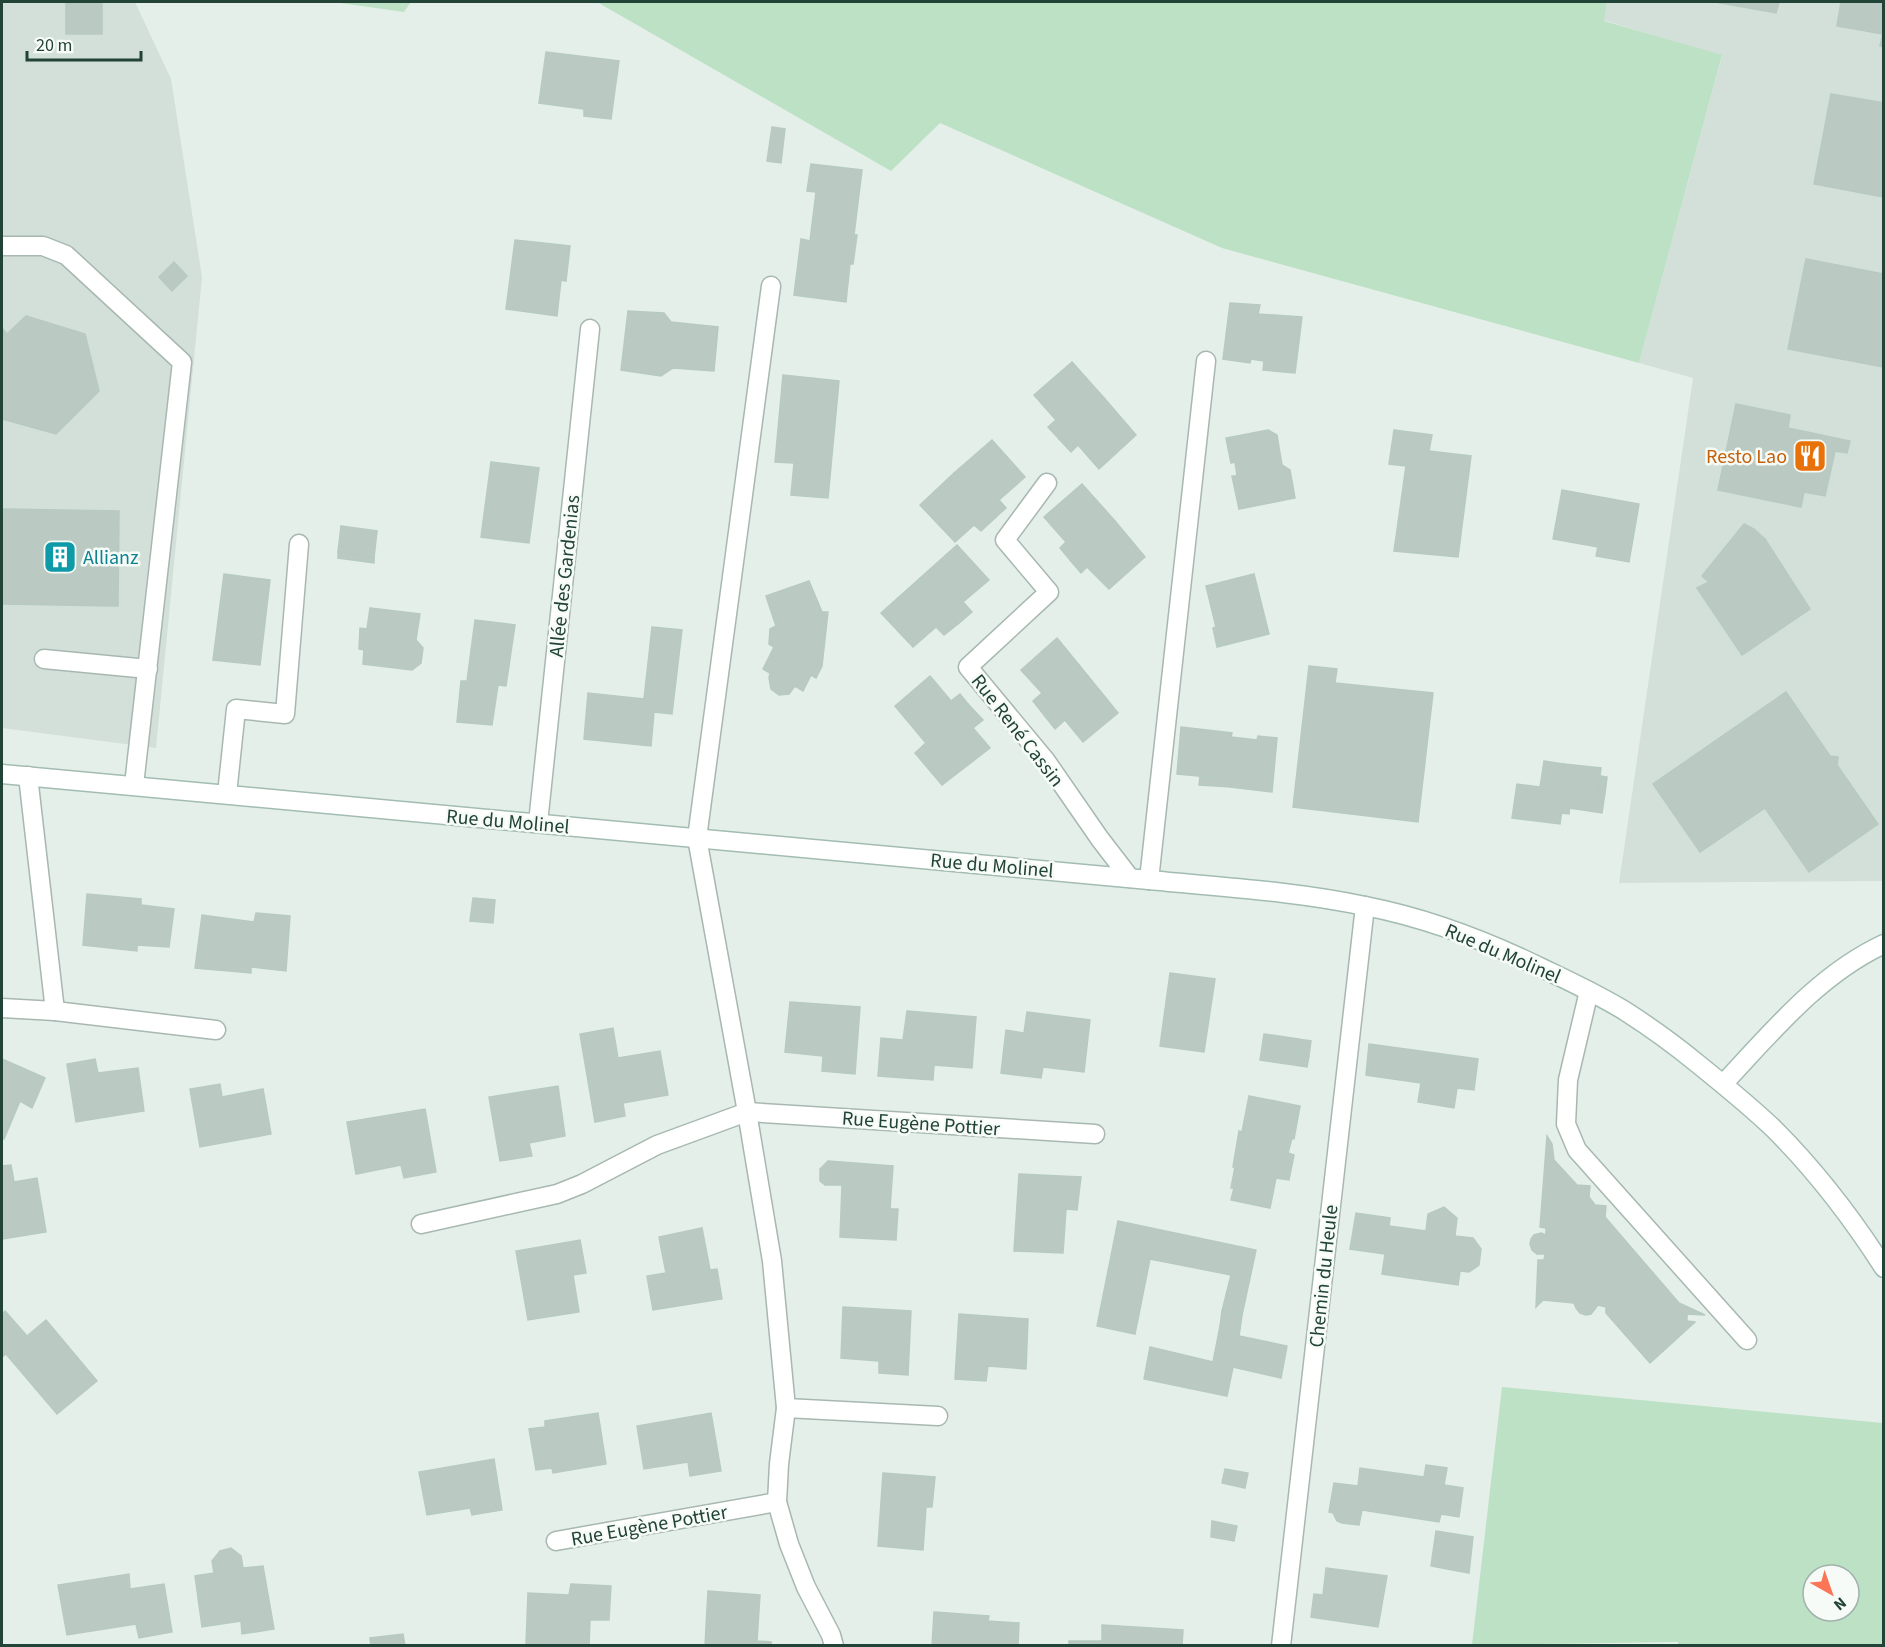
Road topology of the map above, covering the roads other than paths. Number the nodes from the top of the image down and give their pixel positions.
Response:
1 (2, 246) edge
2 (771, 286) dead end
3 (590, 329) dead end
4 (1206, 361) dead end
5 (1047, 483) dead end
6 (299, 544) dead end
7 (45, 659) dead end
8 (148, 669) junction
9 (2, 774) edge
10 (28, 776) junction
11 (134, 785) junction
12 (227, 794) junction
13 (538, 823) junction
14 (697, 838) junction
15 (1130, 878) junction
16 (1149, 880) junction
17 (1365, 906) junction
18 (1884, 944) edge
19 (1589, 991) junction
20 (2, 1008) edge
21 (55, 1011) junction
22 (216, 1030) dead end
23 (1724, 1084) junction
24 (747, 1112) junction
25 (1095, 1134) dead end
26 (421, 1224) dead end
27 (1884, 1268) edge
28 (1747, 1340) dead end
29 (786, 1408) junction
30 (938, 1416) dead end
31 (777, 1502) junction
32 (556, 1541) dead end
33 (834, 1646) edge
34 (1281, 1646) edge

1 - 8 street
2 - 14 street
3 - 13 street, Allée des Gardenias
4 - 16 street
5 - 15 street, Rue René Cassin
6 - 12 street
7 - 8 street
8 - 11 street
9 - 10 street, Rue du Molinel
10 - 11 street, Rue du Molinel
10 - 21 street
11 - 12 street, Rue du Molinel
12 - 13 street, Rue du Molinel
13 - 14 street, Rue du Molinel
14 - 15 street, Rue du Molinel
14 - 24 street
15 - 16 street, Rue du Molinel
16 - 17 street, Rue du Molinel
17 - 19 street, Rue du Molinel
17 - 34 street, Chemin du Heule
18 - 23 street
19 - 23 street, Rue du Molinel
19 - 28 street
20 - 21 street
21 - 22 street
23 - 27 street, Rue du Molinel
24 - 25 street, Rue Eugène Pottier
24 - 26 street, Rue Eugène Pottier
24 - 29 street
29 - 30 street
29 - 31 street
31 - 32 street, Rue Eugène Pottier
31 - 33 street

